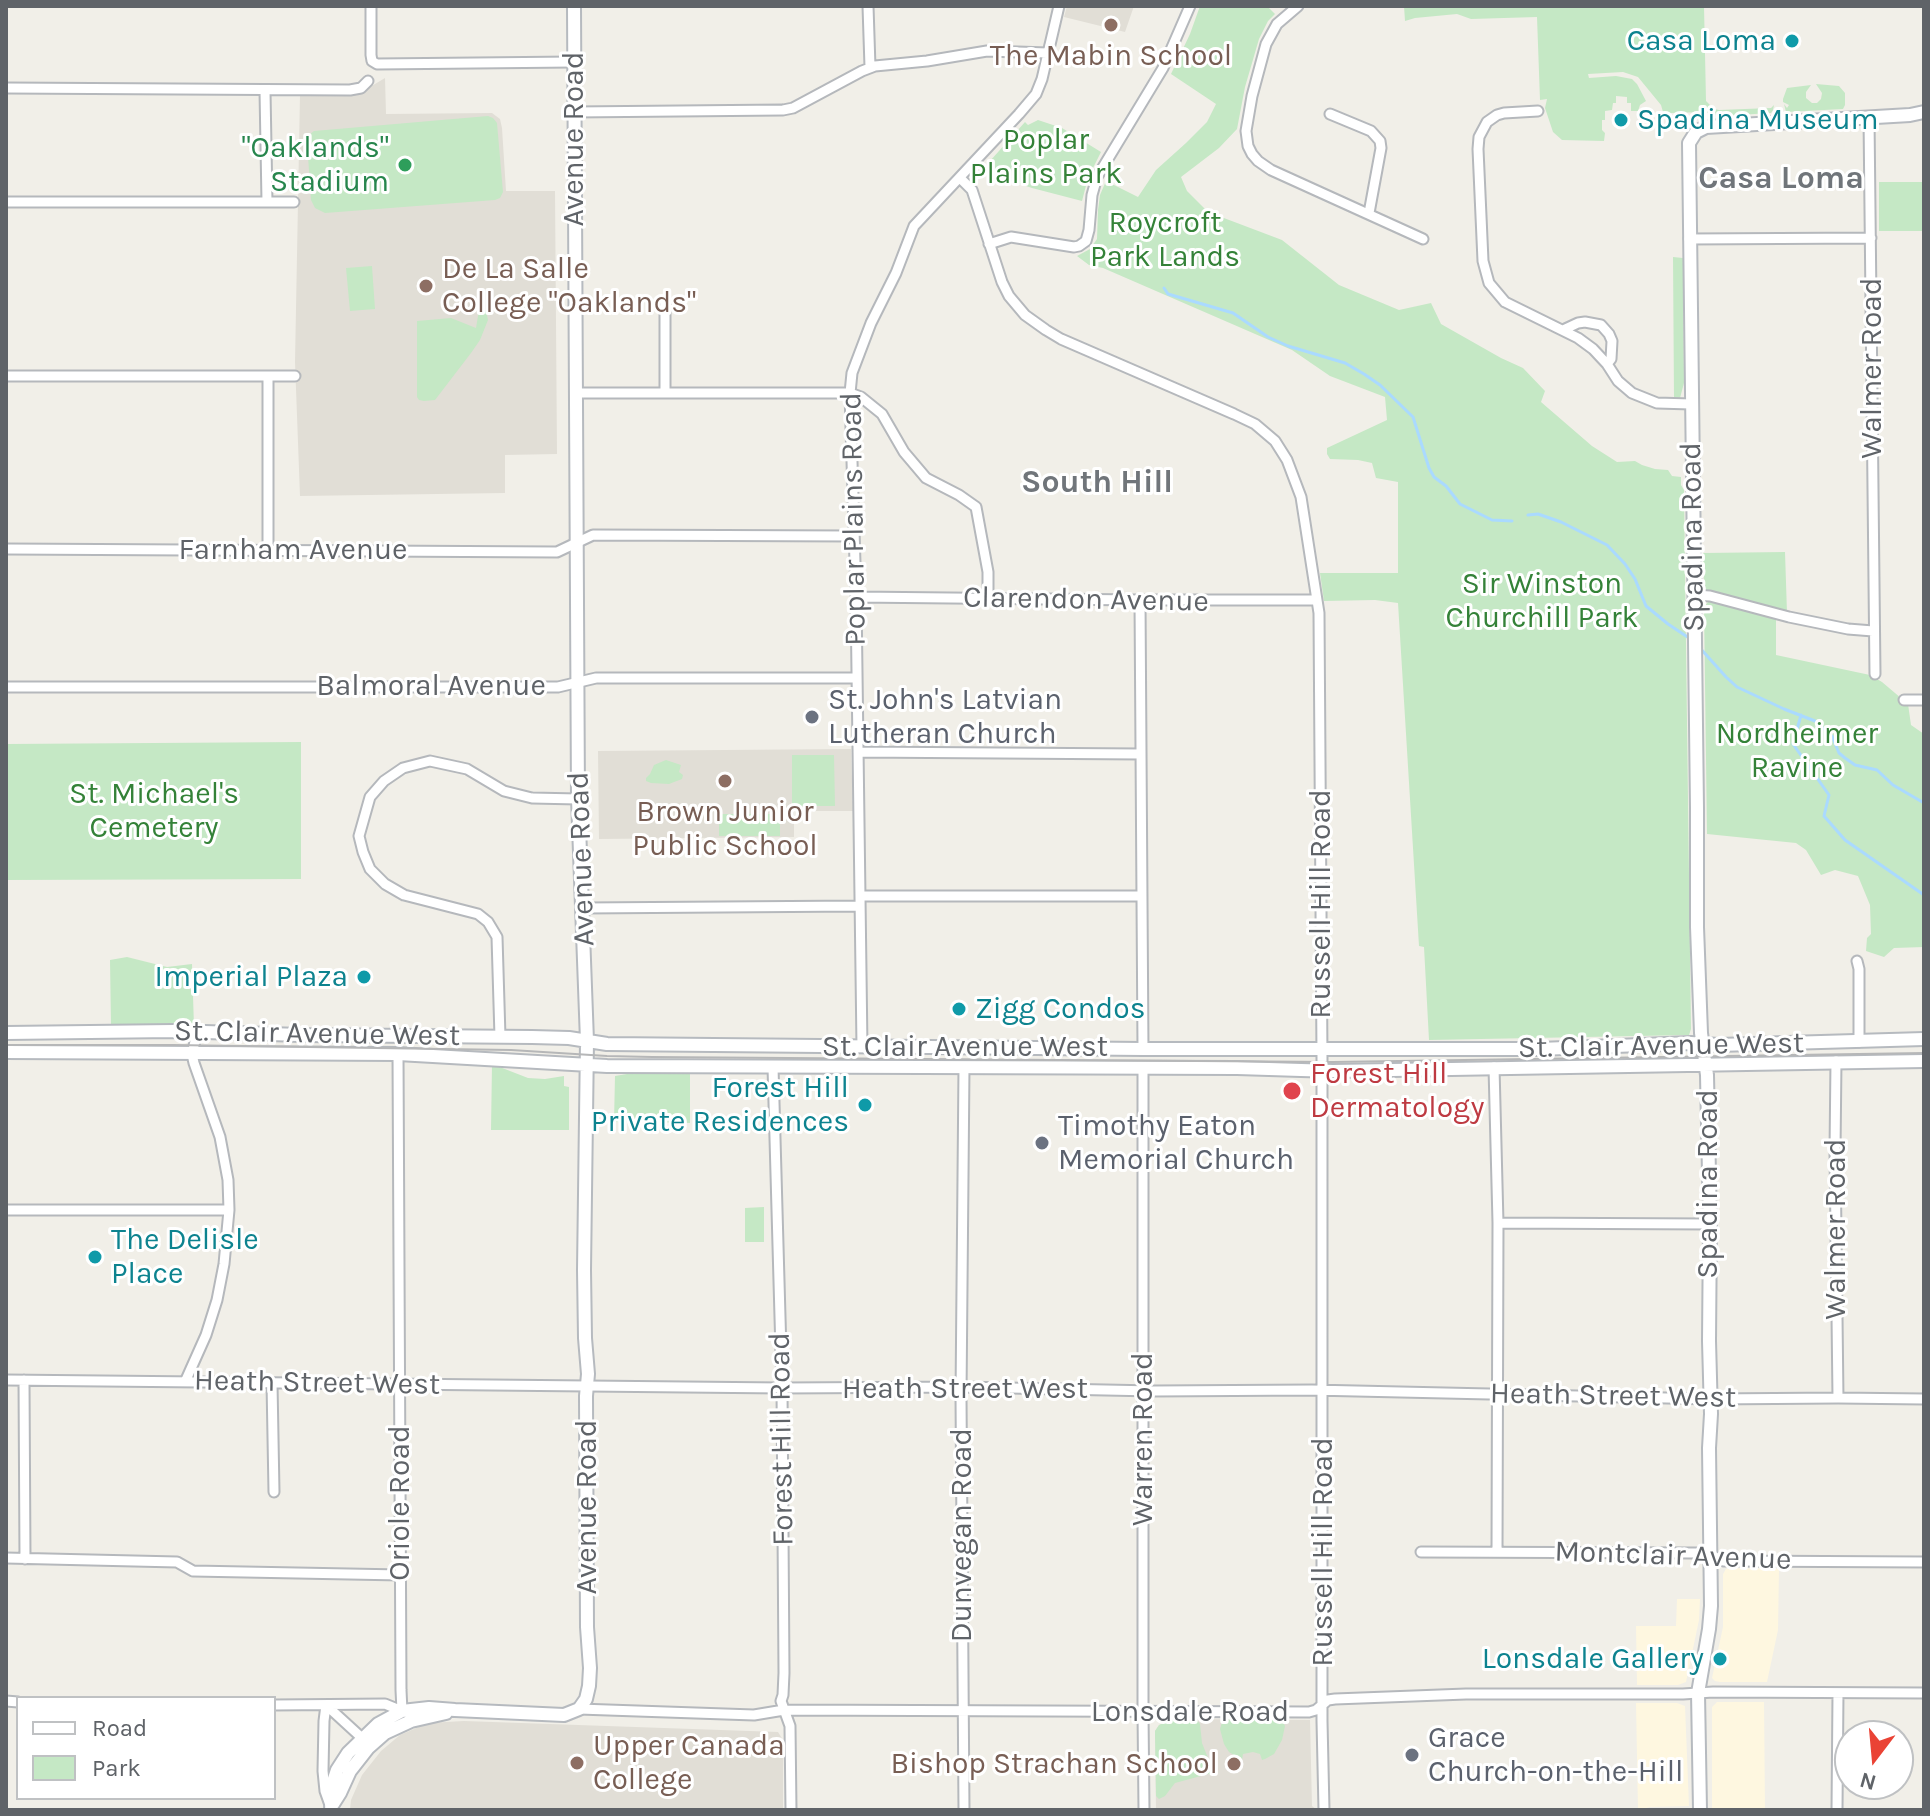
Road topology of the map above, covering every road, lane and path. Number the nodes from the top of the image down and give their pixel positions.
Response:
1 (371, 6) edge
2 (574, 6) edge
3 (868, 6) edge
4 (1059, 6) edge
5 (1190, 6) edge
6 (1298, 6) edge
7 (1048, 53) junction
8 (573, 62) junction
9 (870, 67) junction
10 (368, 81) dead end
11 (6, 88) edge
12 (265, 91) junction
13 (1538, 111) dead end
14 (574, 112) junction
15 (1924, 112) edge
16 (1330, 114) dead end
17 (1869, 117) junction
18 (960, 178) junction
19 (6, 202) edge
20 (267, 202) junction
21 (294, 202) dead end
22 (1369, 213) junction
23 (1871, 238) junction
24 (1423, 239) dead end
25 (1689, 239) junction
26 (989, 244) junction
27 (665, 304) dead end
28 (1563, 330) junction
29 (1607, 364) junction
30 (6, 376) edge
31 (268, 376) junction
32 (295, 376) dead end
33 (665, 392) junction
34 (575, 393) junction
35 (850, 393) junction
36 (1691, 404) junction
37 (853, 536) junction
38 (577, 542) junction
39 (6, 549) edge
40 (268, 551) junction
41 (1694, 595) junction
42 (856, 597) junction
43 (988, 599) junction
44 (1140, 600) junction
45 (1317, 600) junction
46 (1873, 631) junction
47 (1875, 674) dead end
48 (856, 678) junction
49 (579, 683) junction
50 (6, 687) edge
51 (1904, 700) dead end
52 (1924, 700) edge
53 (858, 752) junction
54 (1141, 754) junction
55 (578, 799) junction
56 (1142, 896) junction
57 (860, 901) junction
58 (584, 908) junction
59 (1857, 961) dead end
60 (6, 1033) edge
61 (197, 1033) junction
62 (500, 1037) junction
63 (1924, 1039) edge
64 (587, 1041) junction
65 (1859, 1042) junction
66 (1703, 1044) junction
67 (862, 1047) junction
68 (1030, 1047) junction
69 (1322, 1048) junction
70 (1143, 1049) junction
71 (6, 1052) edge
72 (192, 1054) junction
73 (398, 1054) junction
74 (1836, 1061) junction
75 (1924, 1061) edge
76 (587, 1065) junction
77 (1706, 1065) junction
78 (773, 1067) junction
79 (964, 1067) junction
80 (1494, 1067) junction
81 (1030, 1069) junction
82 (1143, 1069) junction
83 (1322, 1071) junction
84 (6, 1210) edge
85 (229, 1210) junction
86 (1498, 1223) junction
87 (1710, 1224) junction
88 (6, 1380) edge
89 (24, 1380) junction
90 (185, 1382) junction
91 (272, 1383) junction
92 (400, 1385) junction
93 (587, 1386) junction
94 (961, 1387) junction
95 (782, 1388) junction
96 (1143, 1390) junction
97 (1323, 1391) junction
98 (1497, 1395) junction
99 (1838, 1398) junction
100 (1711, 1399) junction
101 (1924, 1399) edge
102 (274, 1492) dead end
103 (1497, 1551) junction
104 (1421, 1552) dead end
105 (1710, 1555) junction
106 (6, 1558) edge
107 (25, 1559) junction
108 (1924, 1562) edge
109 (401, 1575) junction
110 (1698, 1693) junction
111 (1838, 1693) junction
112 (1924, 1693) edge
113 (1322, 1704) junction
114 (276, 1705) edge
115 (326, 1705) junction
116 (579, 1709) junction
117 (455, 1710) junction
118 (784, 1710) junction
119 (402, 1711) junction
120 (962, 1712) junction
121 (1143, 1712) junction
122 (1838, 1720) edge
123 (385, 1733) junction
124 (362, 1738) junction
125 (331, 1808) edge
126 (791, 1810) edge
127 (964, 1810) edge
128 (1144, 1810) edge
129 (1324, 1810) edge
130 (1700, 1810) edge

1 - 8 street
2 - 8 main road, Avenue Road
3 - 9 street
4 - 7 street, Poplar Plains Road
5 - 26 street
6 - 22 street
7 - 9 street
7 - 18 street, Poplar Plains Road
8 - 14 main road, Avenue Road
9 - 14 street
10 - 12 street
11 - 12 street
12 - 20 street
13 - 28 street
14 - 34 main road, Avenue Road
15 - 17 main road
16 - 22 street
17 - 23 street, Walmer Road
17 - 25 main road, Spadina Road
18 - 26 street, Russell Hill Road
18 - 35 street, Poplar Plains Road
19 - 20 street
20 - 21 street
22 - 24 street
23 - 25 street
23 - 46 street, Walmer Road
25 - 36 main road, Spadina Road
26 - 45 street, Russell Hill Road
27 - 33 street
28 - 29 street
28 - 29 street
29 - 36 street
30 - 31 street
31 - 32 street
31 - 40 street
33 - 34 street
33 - 35 street
34 - 38 main road, Avenue Road
35 - 37 street, Poplar Plains Road
35 - 43 street
36 - 41 main road, Spadina Road
37 - 38 street
37 - 42 street, Poplar Plains Road
38 - 40 street, Farnham Avenue
38 - 49 main road, Avenue Road
39 - 40 street, Farnham Avenue
41 - 46 street
41 - 66 main road, Spadina Road
42 - 43 street, Clarendon Avenue
42 - 48 street, Poplar Plains Road
43 - 44 street, Clarendon Avenue
44 - 45 street, Clarendon Avenue
44 - 54 street
45 - 69 street, Russell Hill Road
46 - 47 street, Walmer Road
48 - 49 street, Balmoral Avenue
48 - 53 street, Poplar Plains Road
49 - 50 street, Balmoral Avenue
49 - 55 main road, Avenue Road
51 - 52 street
53 - 54 street
53 - 57 street, Poplar Plains Road
54 - 56 street
55 - 58 main road, Avenue Road
55 - 62 street
56 - 57 street
56 - 70 street
57 - 58 street
57 - 67 street, Poplar Plains Road
58 - 64 main road, Avenue Road
59 - 65 street
60 - 61 main road, St. Clair Avenue West
61 - 62 main road, St. Clair Avenue West
61 - 72 street
62 - 64 main road, St. Clair Avenue West
63 - 65 main road, St. Clair Avenue West
64 - 67 main road, St. Clair Avenue West
64 - 76 main road, Avenue Road
65 - 66 main road, St. Clair Avenue West
66 - 69 main road, St. Clair Avenue West
66 - 77 main road, Spadina Road
67 - 68 main road, St. Clair Avenue West
68 - 70 main road, St. Clair Avenue West
68 - 81 main road
69 - 70 main road, St. Clair Avenue West
69 - 83 street, Russell Hill Road
71 - 72 main road, St. Clair Avenue West
72 - 73 main road, St. Clair Avenue West
72 - 85 street
73 - 76 main road, St. Clair Avenue West
73 - 92 street, Oriole Road
74 - 75 main road, St. Clair Avenue West
74 - 77 main road, St. Clair Avenue West
74 - 99 street, Walmer Road
76 - 78 main road, St. Clair Avenue West
76 - 93 main road, Avenue Road
77 - 80 main road, St. Clair Avenue West
77 - 87 main road, Spadina Road
78 - 79 main road, St. Clair Avenue West
78 - 95 street, Forest Hill Road
79 - 81 main road, St. Clair Avenue West
79 - 94 street, Dunvegan Road
80 - 83 main road, St. Clair Avenue West
80 - 86 street
81 - 82 main road, St. Clair Avenue West
82 - 83 main road, St. Clair Avenue West
82 - 96 street, Warren Road
83 - 97 street, Russell Hill Road
84 - 85 street
85 - 90 street
86 - 87 street
86 - 98 street
87 - 100 main road, Spadina Road
88 - 89 street, Heath Street West
89 - 90 street, Heath Street West
89 - 107 street
90 - 91 street, Heath Street West
91 - 92 street, Heath Street West
91 - 102 street
92 - 93 street, Heath Street West
92 - 109 street, Oriole Road
93 - 95 street, Heath Street West
93 - 116 main road, Avenue Road
94 - 95 street, Heath Street West
94 - 96 street, Heath Street West
94 - 120 street, Dunvegan Road
95 - 118 street, Forest Hill Road
96 - 97 street, Heath Street West
96 - 121 street, Warren Road
97 - 98 street, Heath Street West
97 - 113 street, Russell Hill Road
98 - 100 street, Heath Street West
98 - 103 street
99 - 100 street, Heath Street West
99 - 101 street, Heath Street West
100 - 105 main road, Spadina Road
103 - 104 street, Montclair Avenue
103 - 105 street, Montclair Avenue
105 - 108 street, Montclair Avenue
105 - 110 main road, Spadina Road
106 - 107 street
107 - 109 street
109 - 119 street, Oriole Road
110 - 111 street, Lonsdale Road
110 - 113 street, Lonsdale Road
110 - 130 main road, Spadina Road
111 - 112 street, Lonsdale Road
111 - 122 street
113 - 121 street, Lonsdale Road
113 - 129 street, Russell Hill Road
114 - 115 street
115 - 119 street
115 - 124 street
115 - 125 street
116 - 117 main road, Lonsdale Road
116 - 118 street, Lonsdale Road
117 - 119 main road
117 - 123 main road
118 - 120 street, Lonsdale Road
118 - 126 street, Forest Hill Road
119 - 123 main road
119 - 124 main road
120 - 121 street, Lonsdale Road
120 - 127 street, Dunvegan Road
121 - 128 street, Warren Road
123 - 125 main road
124 - 125 main road

